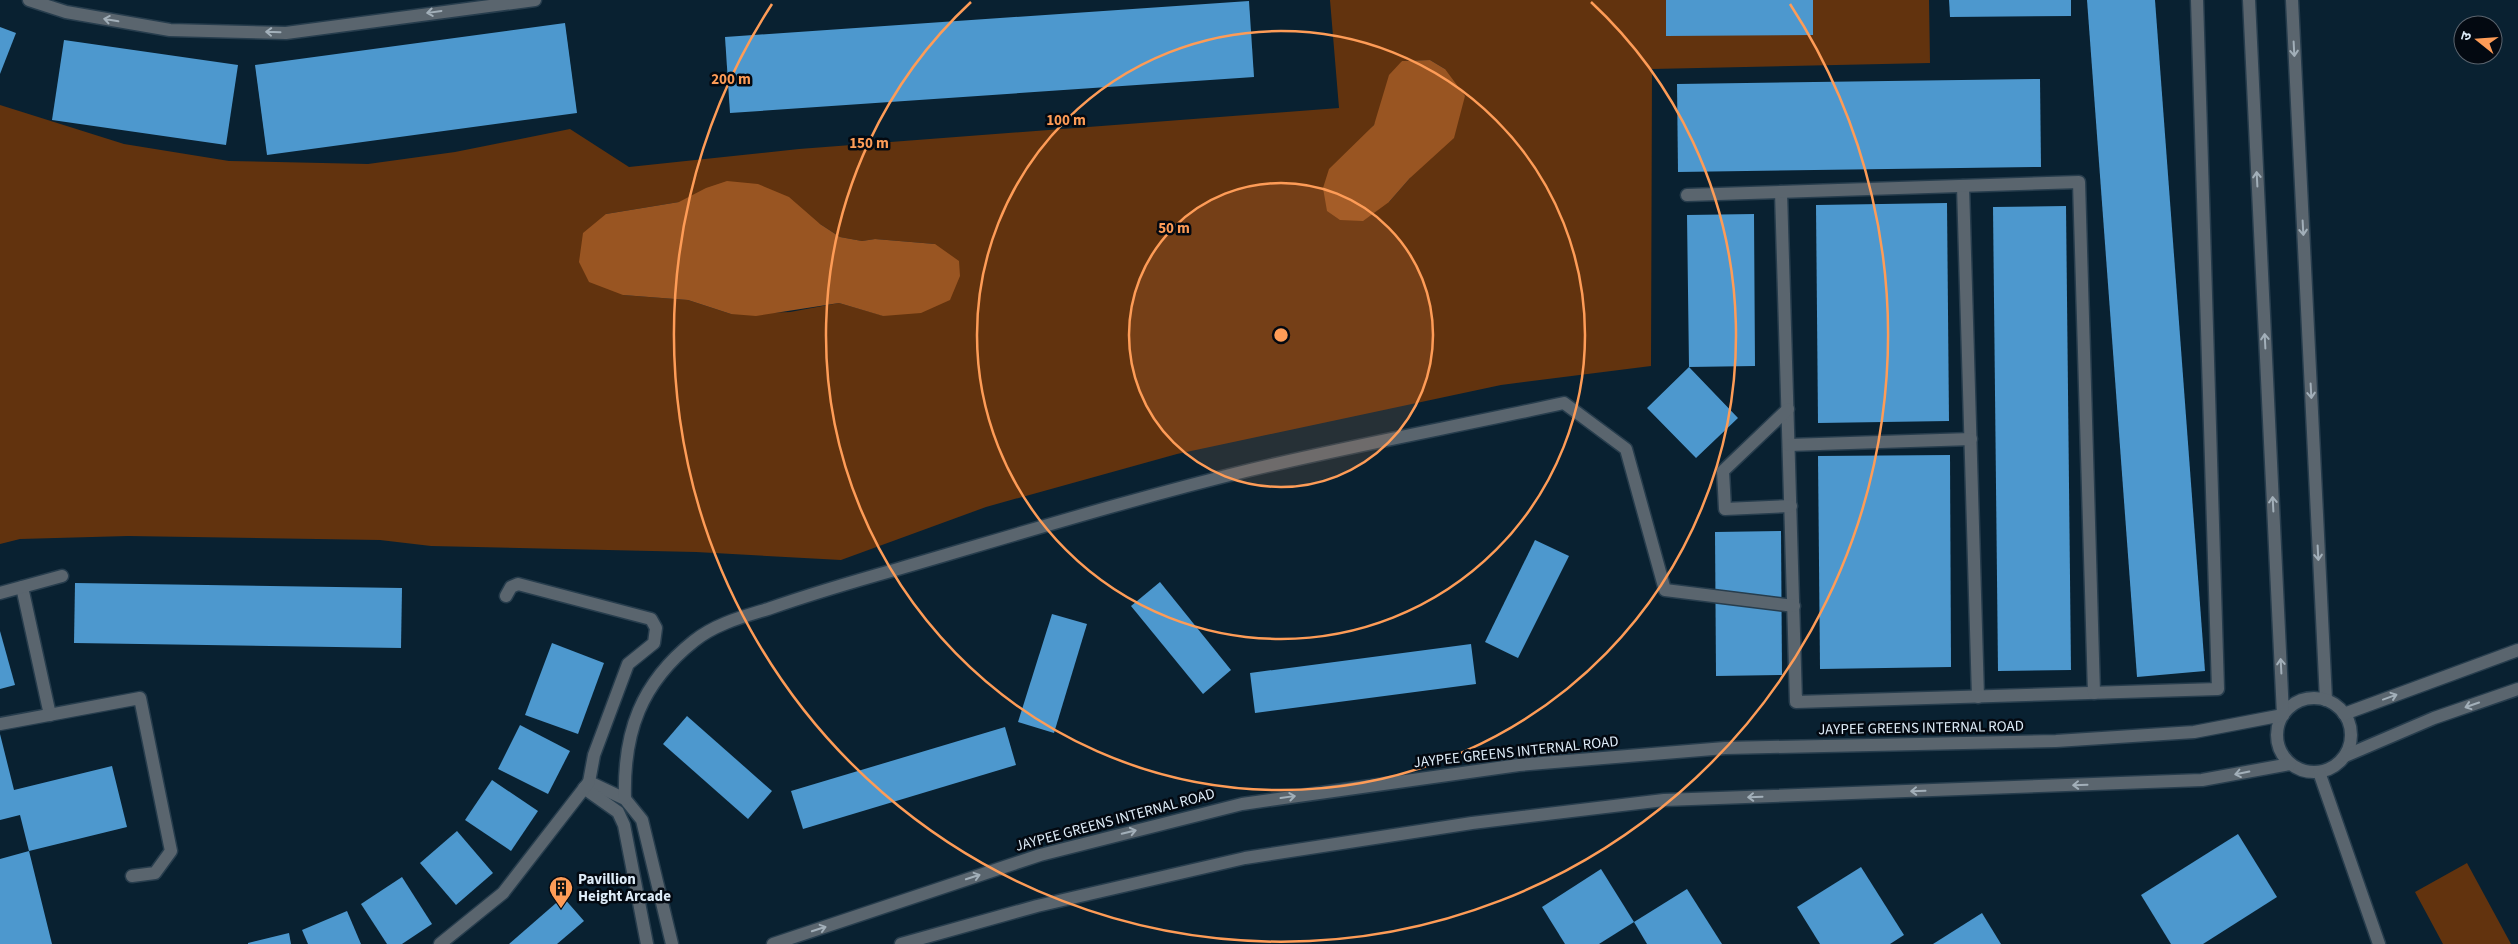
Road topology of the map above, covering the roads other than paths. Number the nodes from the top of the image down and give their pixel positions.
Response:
1 (29, 0) edge
2 (535, 0) edge
3 (2197, 0) edge
4 (2249, 0) edge
5 (2292, 0) edge
6 (1963, 186) junction
7 (1781, 192) junction
8 (1687, 195) dead end
9 (1788, 409) junction
10 (1971, 439) junction
11 (1789, 445) junction
12 (1791, 506) junction
13 (62, 576) dead end
14 (22, 587) junction
15 (0, 593) edge
16 (506, 596) dead end
17 (1794, 606) junction
18 (2518, 650) edge
19 (2518, 689) edge
20 (2094, 693) junction
21 (1978, 696) junction
22 (2326, 700) junction
23 (50, 714) junction
24 (2283, 714) junction
25 (2344, 714) junction
26 (0, 724) edge
27 (2344, 756) junction
28 (2290, 764) junction
29 (2319, 772) junction
30 (587, 785) junction
31 (625, 799) junction
32 (132, 876) dead end
33 (440, 944) edge
34 (647, 944) edge
35 (672, 944) edge
36 (772, 944) edge
37 (901, 944) edge
38 (2379, 944) edge

2 -> 1 street
3 - 20 street
24 -> 4 street
5 -> 22 street
6 - 7 street
6 - 10 street
6 - 20 street
7 - 8 street
7 - 9 street
9 - 11 street
9 - 12 street
10 - 11 street
10 - 21 street
11 - 12 street
12 - 17 street
13 - 14 street
14 - 15 street
14 - 23 street
16 - 30 street
17 - 21 street
17 - 31 street
25 -> 18 street
19 -> 27 street
20 - 21 street
22 - 24 street, JAYPEE GREENS INTERNAL ROAD
22 - 25 street
23 - 26 street
23 - 32 street
24 - 28 street
36 -> 24 street, JAYPEE GREENS INTERNAL ROAD
25 - 27 street
27 - 29 street
28 - 29 street
28 -> 37 street
29 - 38 street
30 - 31 street
30 - 33 street
30 - 34 street
31 - 35 street

